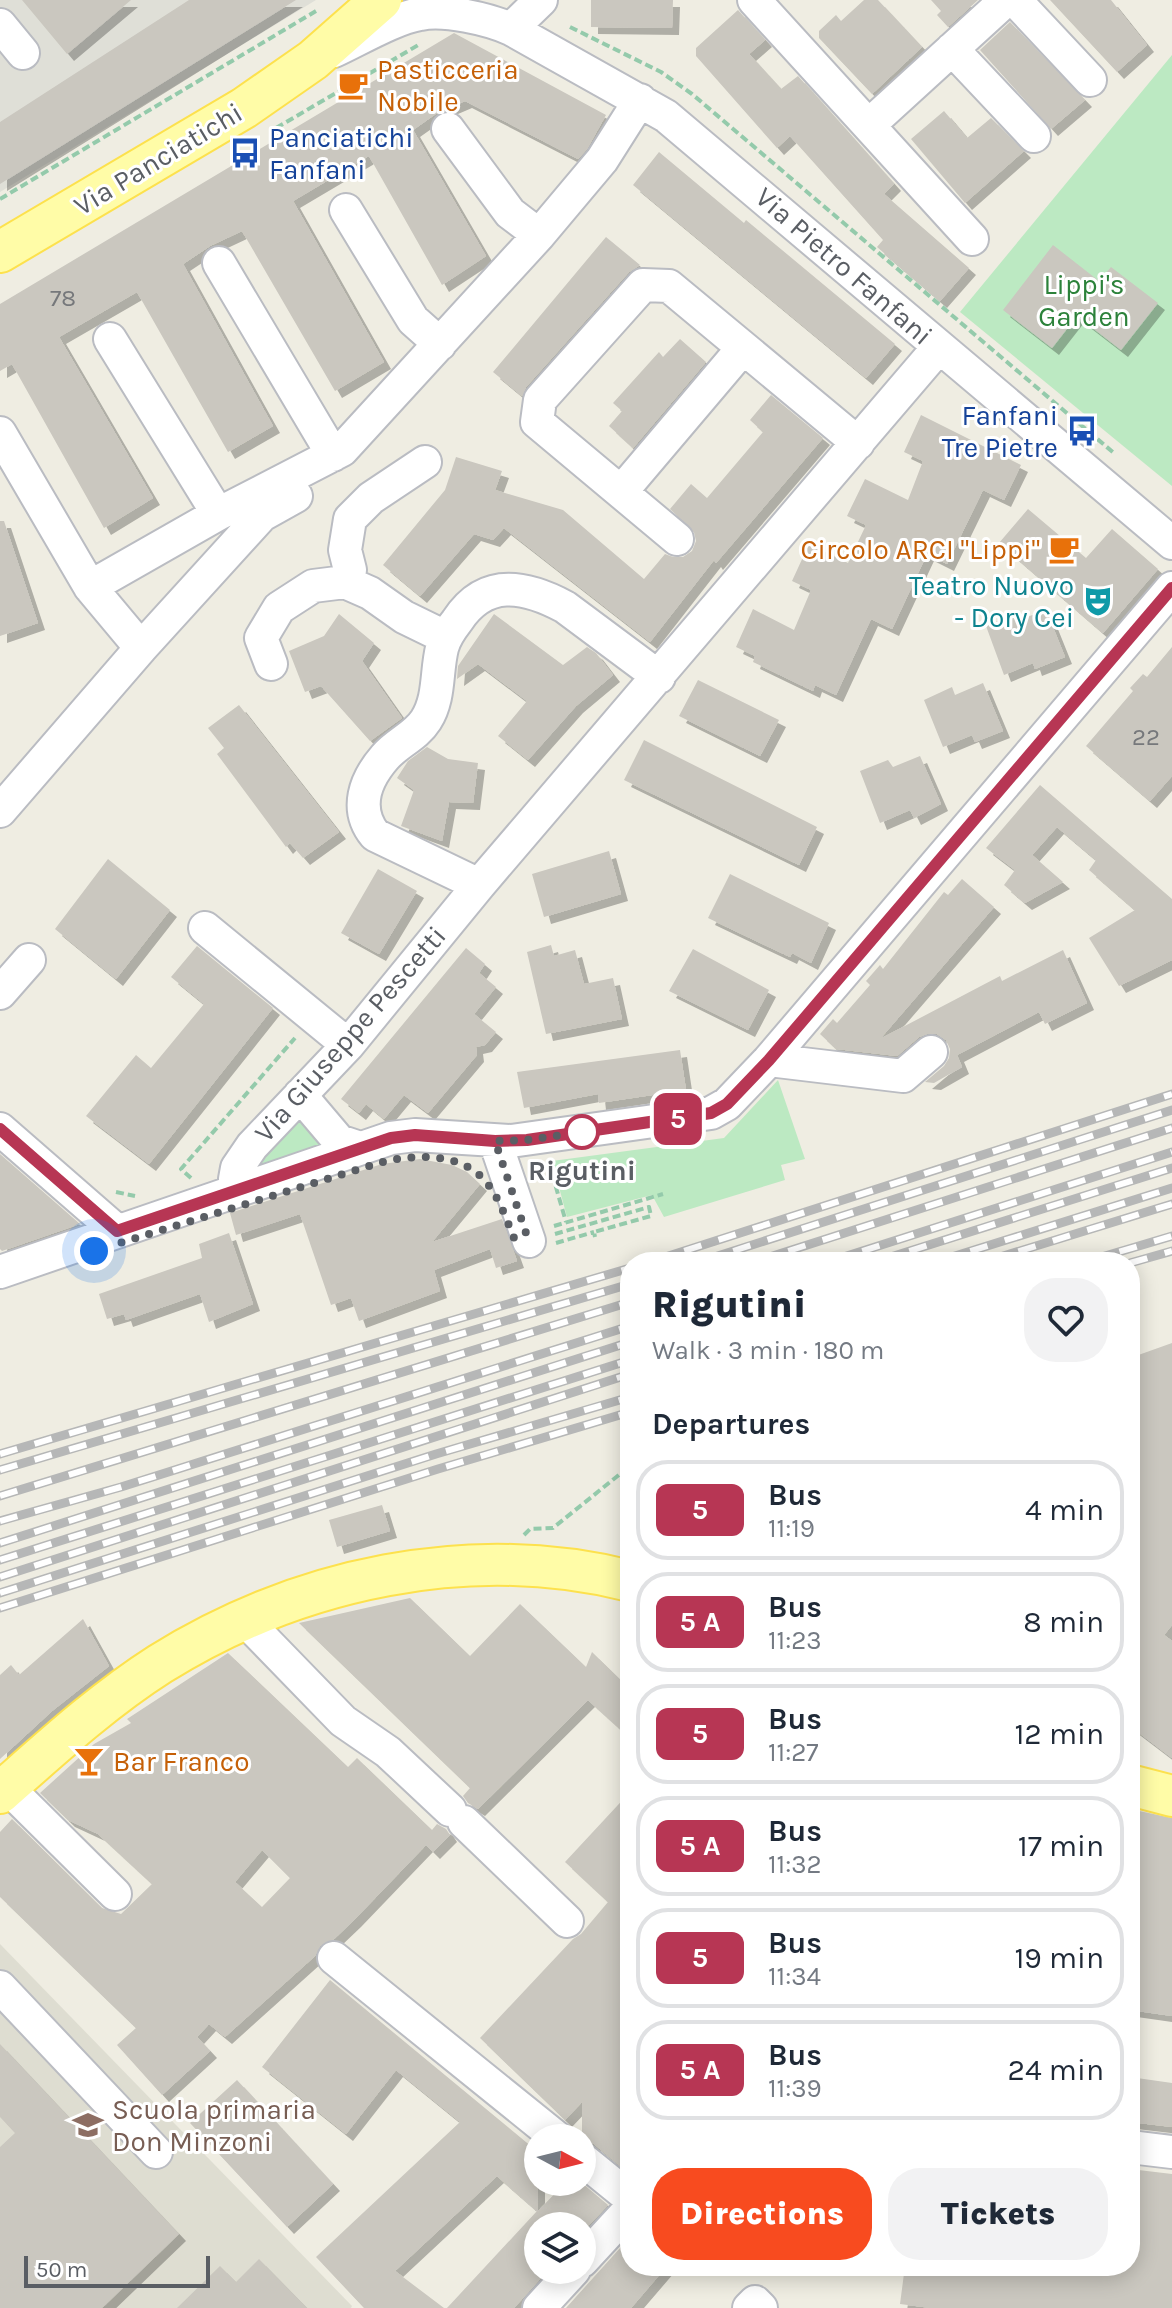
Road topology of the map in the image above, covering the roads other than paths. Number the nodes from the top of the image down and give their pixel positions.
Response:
1 (381, 0) edge
2 (541, 0) edge
3 (754, 0) edge
4 (1006, 0) edge
5 (1015, 0) edge
6 (495, 17) edge
7 (0, 25) edge
8 (952, 49) junction
9 (23, 53) dead end
10 (313, 60) junction
11 (1090, 80) dead end
12 (640, 100) junction
13 (869, 125) junction
14 (448, 129) dead end
15 (1034, 136) dead end
16 (346, 210) dead end
17 (539, 235) junction
18 (972, 239) dead end
19 (0, 252) edge
20 (219, 263) dead end
21 (110, 339) dead end
22 (440, 344) junction
23 (939, 347) junction
24 (743, 348) junction
25 (0, 433) edge
26 (858, 443) junction
27 (338, 453) junction
28 (425, 462) dead end
29 (621, 492) junction
30 (218, 514) junction
31 (677, 539) dead end
32 (1172, 543) edge
33 (345, 582) junction
34 (90, 587) junction
35 (1172, 588) edge
36 (445, 637) junction
37 (141, 648) junction
38 (271, 664) dead end
39 (659, 677) junction
40 (0, 811) edge
41 (479, 885) junction
42 (205, 928) dead end
43 (29, 960) dead end
44 (0, 993) edge
45 (348, 1045) junction
46 (931, 1052) dead end
47 (769, 1060) junction
48 (300, 1095) junction
49 (0, 1129) edge
50 (495, 1141) junction
51 (360, 1148) junction
52 (239, 1189) junction
53 (117, 1231) junction
54 (533, 1240) road end
55 (0, 1272) edge
56 (620, 1579) edge
57 (243, 1618) junction
58 (1140, 1764) edge
59 (1172, 1772) edge
60 (1140, 1788) edge
61 (3, 1790) edge
62 (1172, 1796) edge
63 (115, 1894) dead end
64 (567, 1921) dead end
65 (334, 1958) dead end
66 (0, 1987) edge
67 (540, 2124) edge
68 (1140, 2148) edge
69 (156, 2152) dead end
70 (1172, 2152) edge
71 (596, 2170) edge
72 (620, 2190) edge
73 (620, 2220) edge
74 (596, 2246) edge
75 (561, 2284) edge
76 (539, 2308) edge
77 (749, 2308) edge
78 (761, 2308) edge

1 - 10 main road, Via Panciatichi
2 - 6 street
3 - 13 street
4 - 8 street
5 - 11 street
6 - 10 street, Via Pietro Fanfani
6 - 12 street, Via Pietro Fanfani
7 - 9 street
8 - 13 street
8 - 15 street
10 - 19 main road, Via Panciatichi
12 - 17 street
12 - 23 street, Via Pietro Fanfani
13 - 18 street
14 - 17 street
16 - 22 street
17 - 22 street
20 - 27 street
21 - 30 street
22 - 27 street
23 - 26 street, Via Giuseppe Pescetti
23 - 32 street, Via Pietro Fanfani
24 - 26 street
24 - 29 street
24 - 29 street
25 - 34 street
26 - 39 street, Via Giuseppe Pescetti
27 - 30 street
27 - 37 street
28 - 33 street
29 - 31 street
30 - 34 street
33 - 36 street
33 - 38 street
34 - 37 street
35 - 47 street
36 - 39 street
36 - 41 street
37 - 40 street
39 - 41 street, Via Giuseppe Pescetti
41 - 45 street, Via Giuseppe Pescetti
42 - 45 street
43 - 44 street
45 - 48 street, Via Giuseppe Pescetti
46 - 47 street
47 - 50 street
48 - 51 street
48 - 52 street, Via Giuseppe Pescetti
49 - 53 street
50 - 51 street
50 - 54 street
51 - 52 street
52 - 53 street
53 - 55 street
56 - 57 main road
57 - 61 main road
57 - 64 street
58 - 59 main road
60 - 62 main road
61 - 63 street
65 - 67 street
66 - 69 street
68 - 70 street
71 - 72 street
73 - 74 street
75 - 76 street
77 - 78 street

